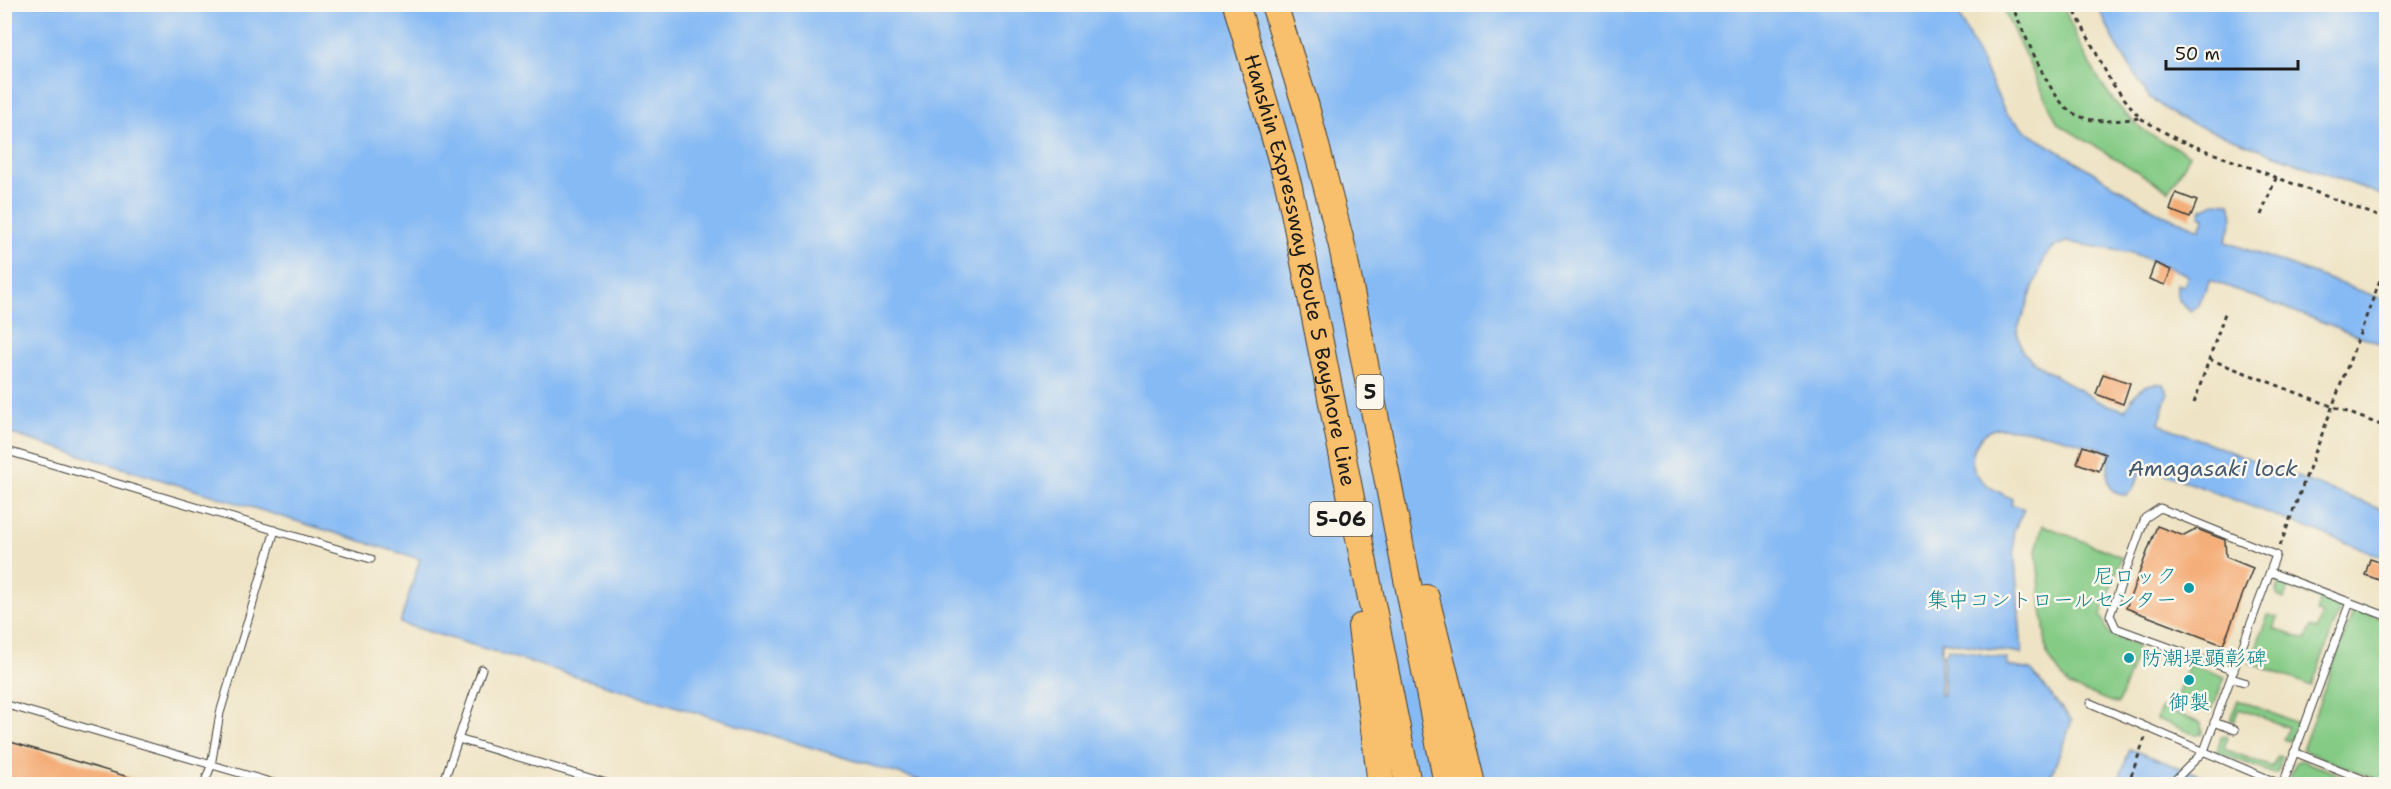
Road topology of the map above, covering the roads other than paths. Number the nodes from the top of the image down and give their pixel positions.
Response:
1 (1236, 4) edge
2 (1274, 4) edge
3 (1303, 254) junction
4 (1373, 406) junction
5 (4, 450) edge
6 (275, 530) junction
7 (371, 559) dead end
8 (2270, 572) junction
9 (2350, 602) junction
10 (2386, 616) edge
11 (482, 669) dead end
12 (2232, 674) junction
13 (2244, 682) dead end
14 (2090, 703) dead end
15 (4, 704) edge
16 (2214, 722) junction
17 (2235, 730) dead end
18 (458, 739) junction
19 (2204, 751) junction
20 (2294, 752) junction
21 (211, 766) junction
22 (204, 784) edge
23 (277, 784) edge
24 (443, 784) edge
25 (610, 784) edge
26 (1381, 784) edge
27 (1408, 784) edge
28 (1447, 784) edge
29 (1472, 784) edge
30 (2171, 784) edge
31 (2282, 784) edge
32 (2375, 784) edge

1 - 3 highway, Hanshin Expressway Route 5 Bayshore Line / 5
2 - 4 highway, Hanshin Expressway Route 5 Bayshore Line / 5
3 - 26 highway, 5-06
3 - 27 highway, Hanshin Expressway Route 5 Bayshore Line / 5
4 - 28 highway, Hanshin Expressway Route 5 Bayshore Line / 5
4 - 29 highway, 5-06
5 - 6 lane
6 - 7 lane
6 - 21 lane
8 - 9 lane
8 - 12 lane
8 - 12 lane
9 - 10 lane
9 - 20 lane
11 - 18 lane
12 - 13 lane
12 - 16 lane
14 - 19 lane
15 - 21 lane
16 - 17 lane
16 - 19 lane
18 - 24 lane
18 - 25 lane
19 - 30 lane
19 - 31 lane
20 - 31 lane
20 - 32 lane
21 - 22 lane
21 - 23 lane

